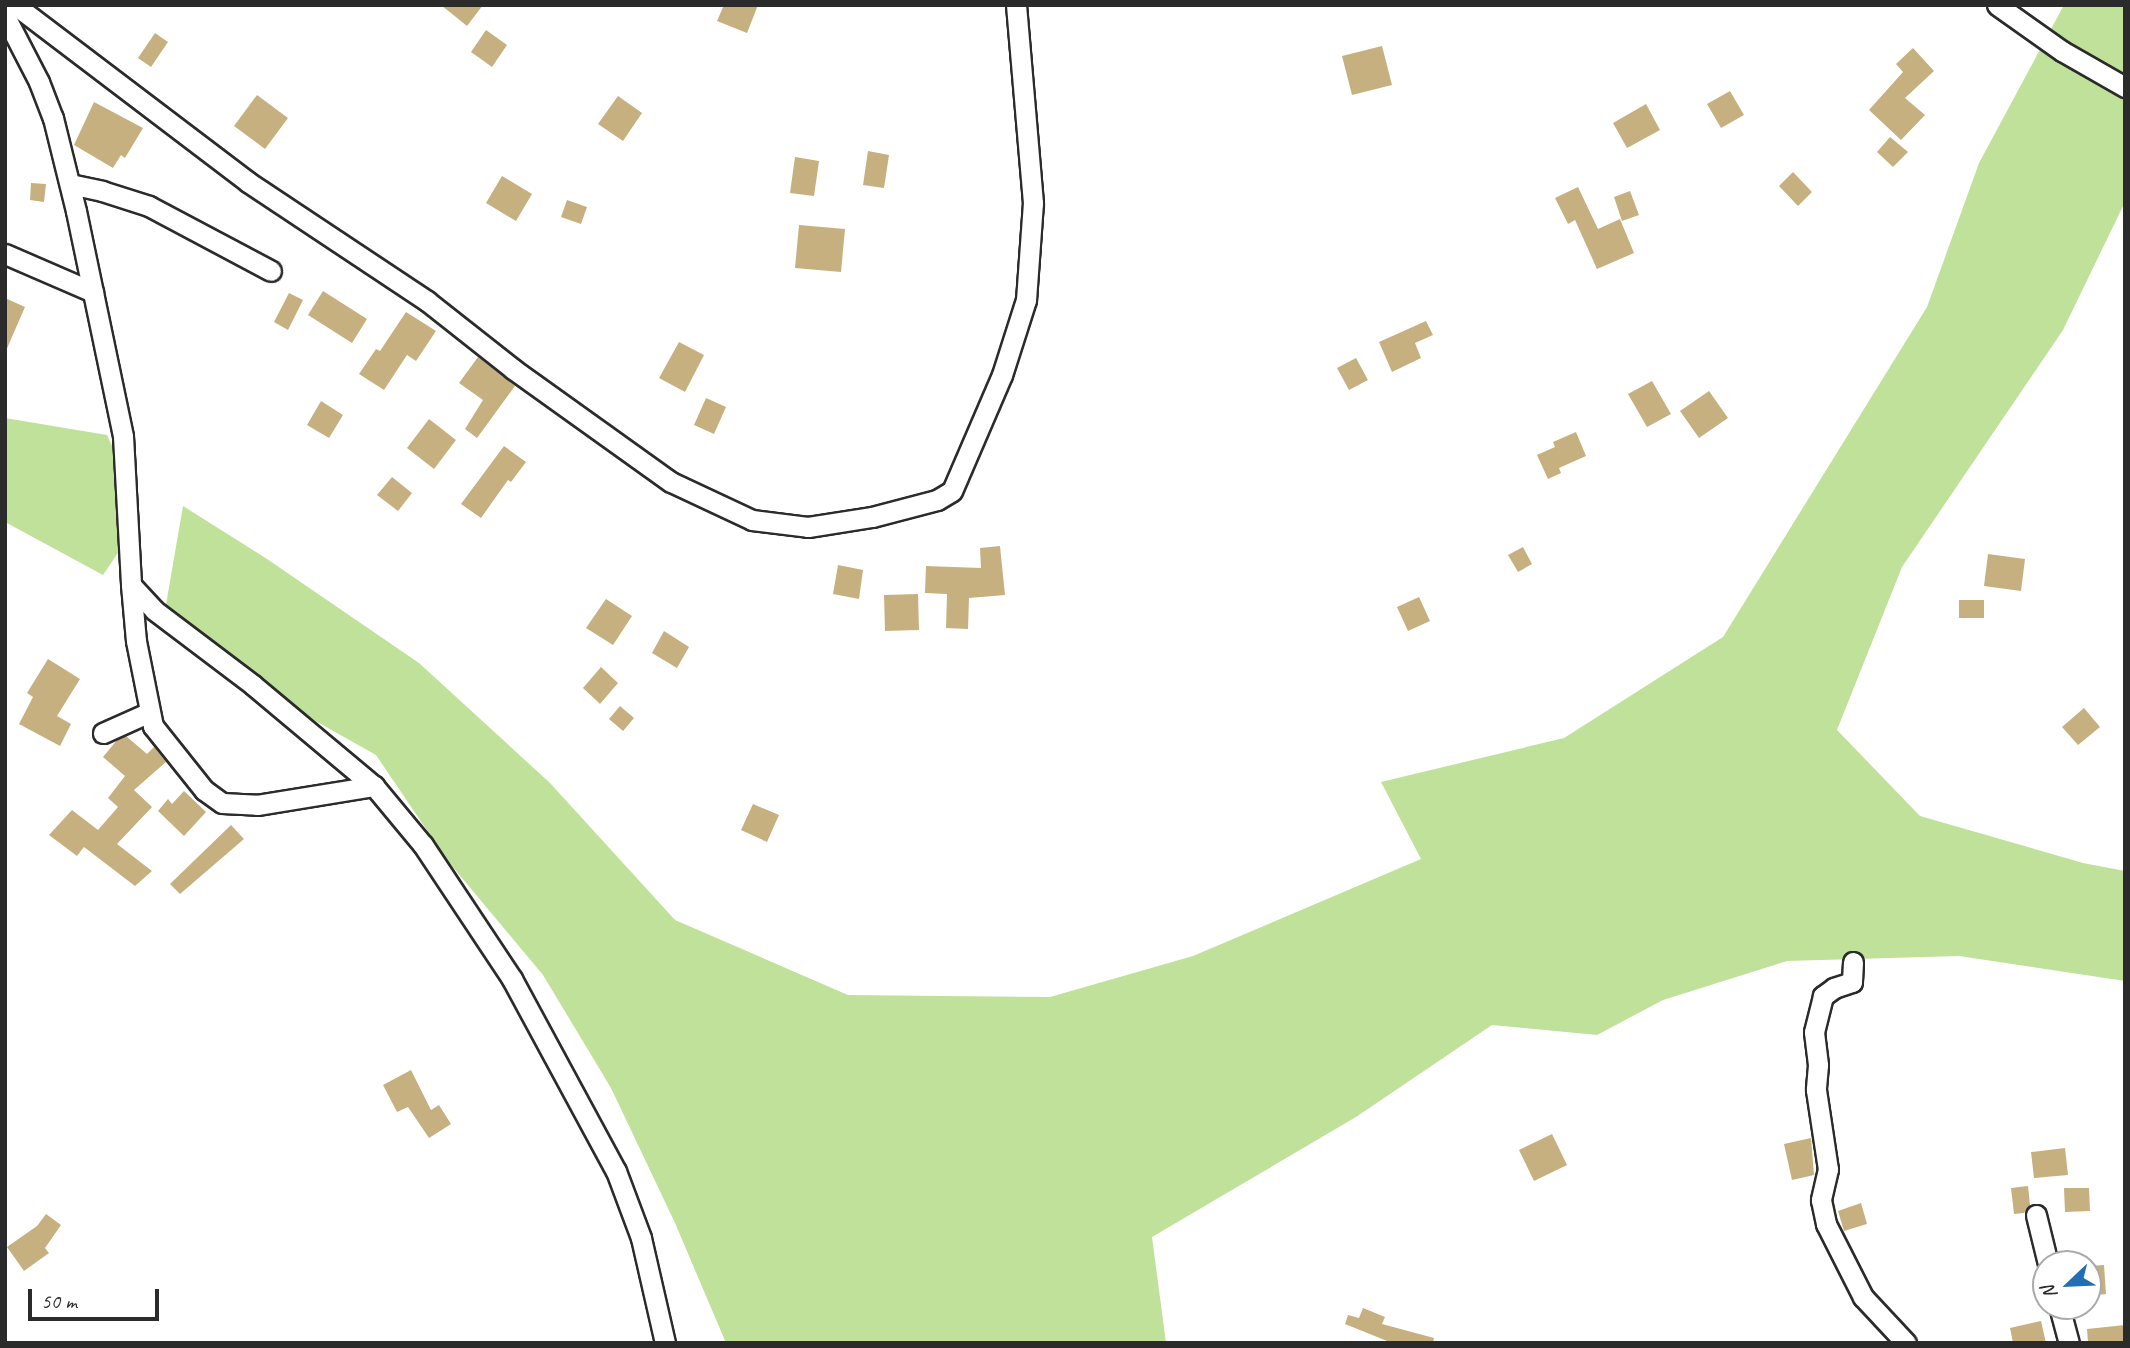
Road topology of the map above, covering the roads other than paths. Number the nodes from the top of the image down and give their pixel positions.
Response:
1 (15, 5) edge
2 (1016, 5) edge
3 (1997, 5) edge
4 (5, 16) edge
5 (2125, 87) edge
6 (70, 184) junction
7 (5, 254) edge
8 (271, 271) dead end
9 (93, 292) junction
10 (131, 585) junction
11 (150, 712) junction
12 (103, 733) dead end
13 (374, 786) junction
14 (1853, 962) dead end
15 (2036, 1215) dead end
16 (2045, 1250) edge
17 (2063, 1320) edge
18 (665, 1343) edge
19 (1906, 1343) edge
20 (2069, 1343) edge

1 - 2 street
3 - 5 street
4 - 6 street
6 - 8 street
6 - 9 street
7 - 9 street
9 - 10 street
10 - 11 street
10 - 13 street
11 - 12 street
11 - 13 street
13 - 18 street
14 - 19 street
15 - 16 street
17 - 20 street

